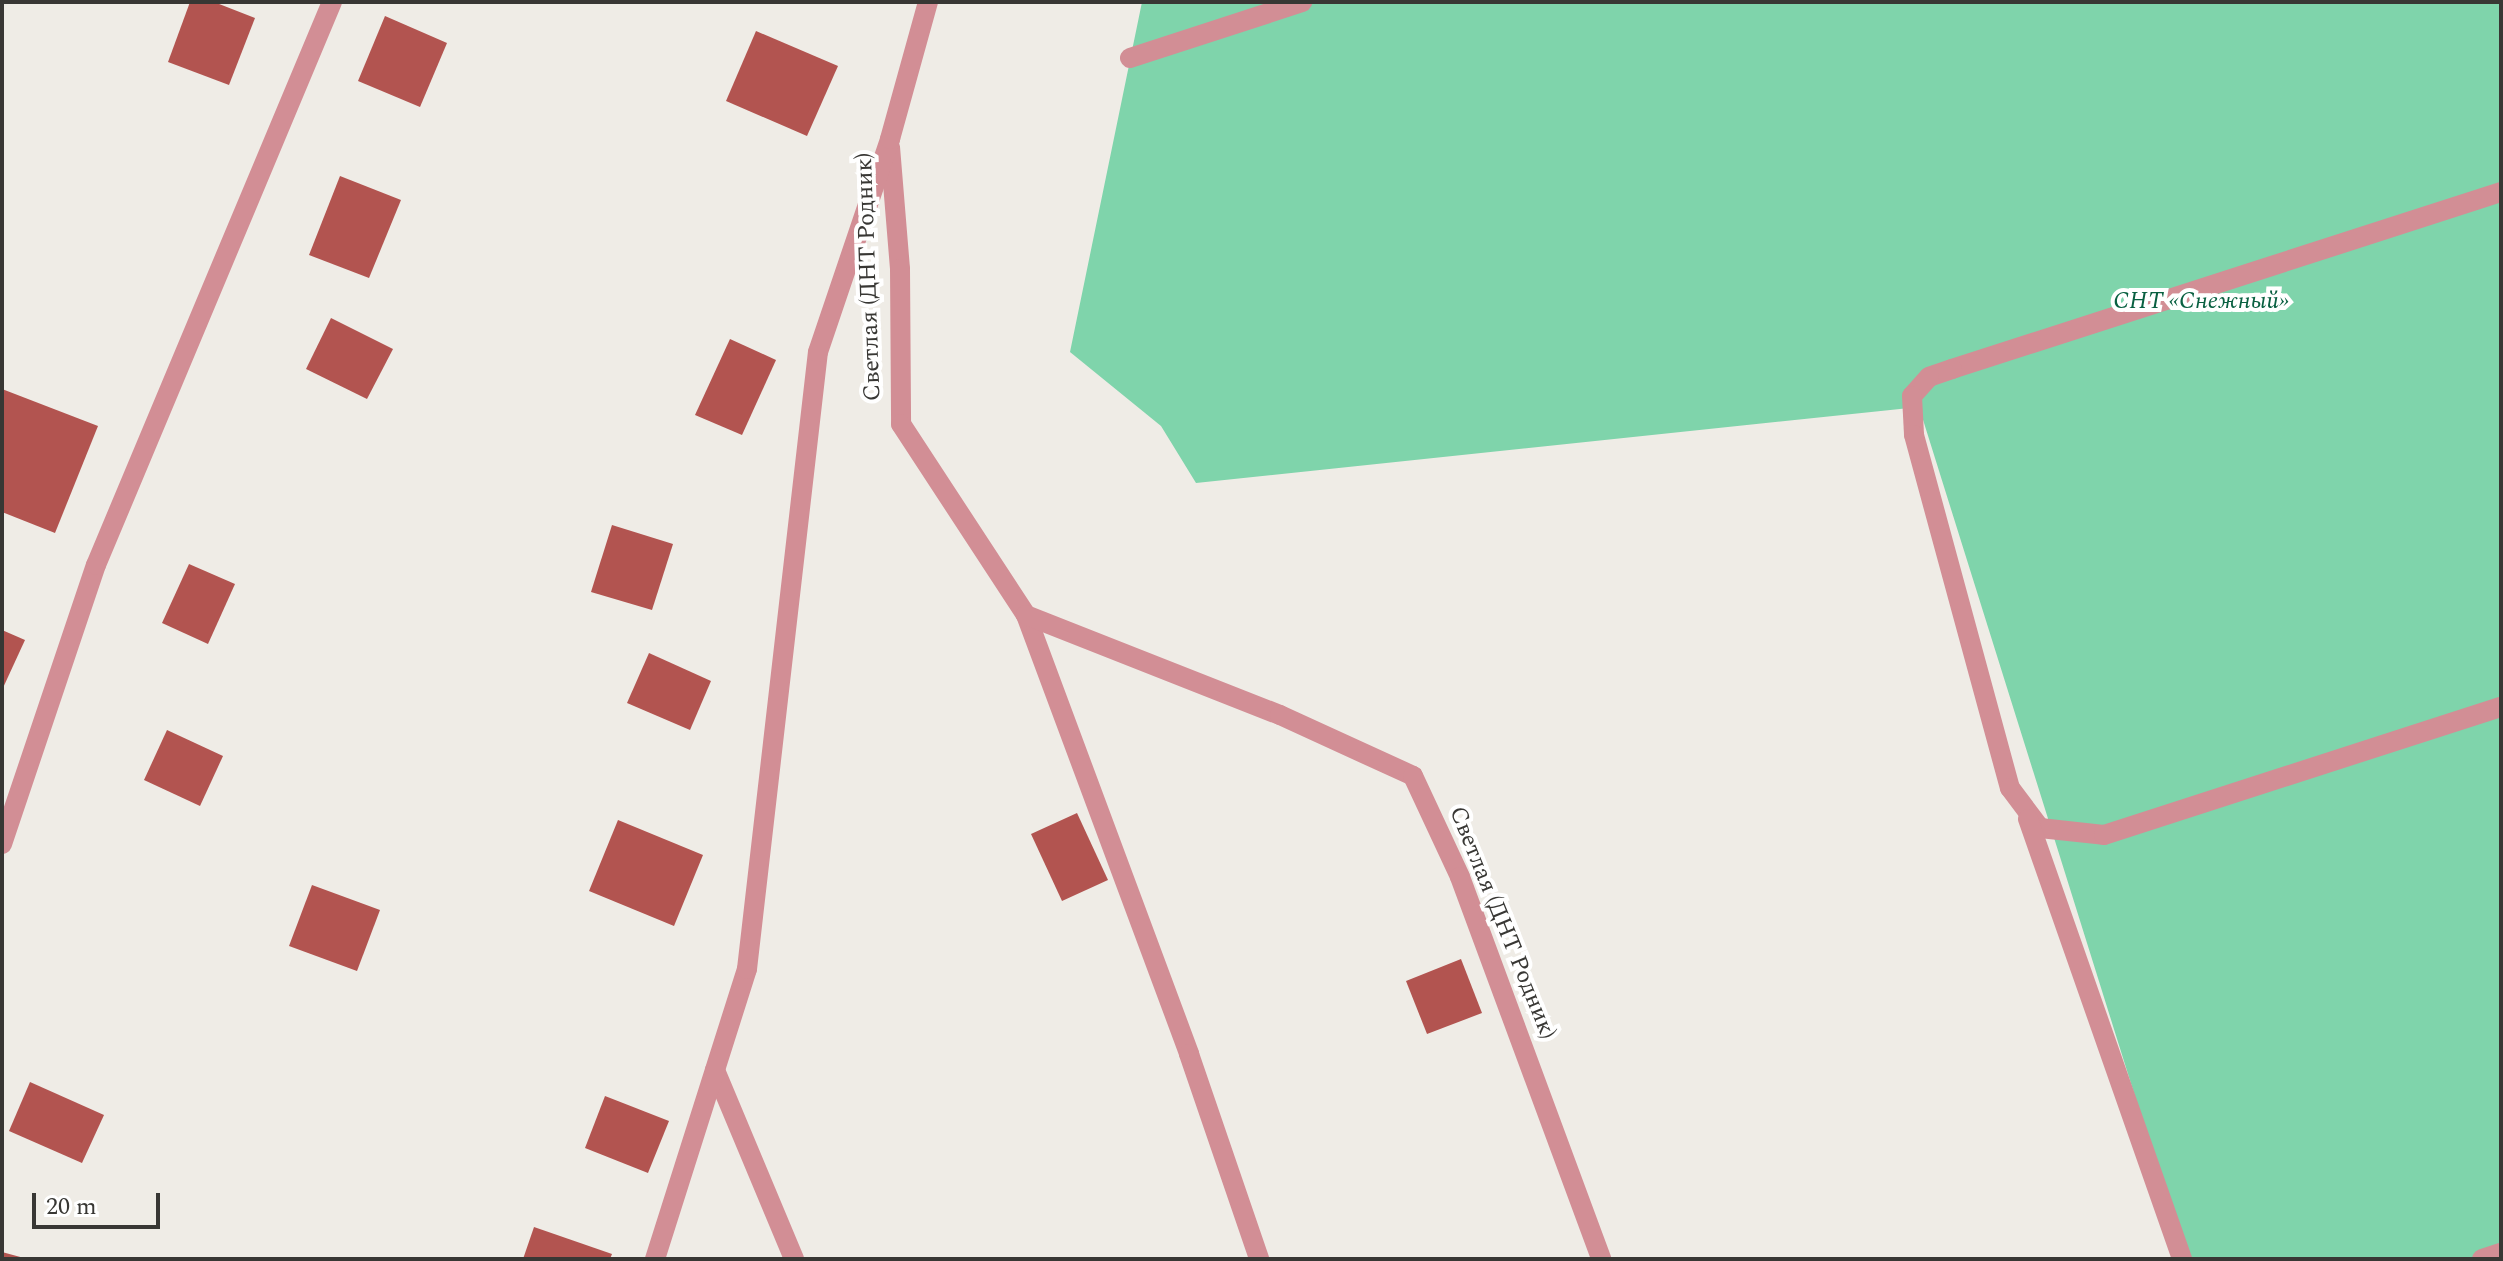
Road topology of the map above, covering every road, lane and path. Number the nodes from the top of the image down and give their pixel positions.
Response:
1 (332, 2) edge
2 (928, 2) edge
3 (1302, 2) edge
4 (1130, 58) dead end
5 (890, 139) junction
6 (2501, 192) edge
7 (1026, 615) junction
8 (2501, 707) edge
9 (2028, 819) junction
10 (2, 844) edge
11 (715, 1070) junction
12 (2501, 1253) edge
13 (655, 1259) edge
14 (794, 1259) edge
15 (1259, 1259) edge
16 (1601, 1259) edge
17 (2182, 1259) edge
18 (2482, 1259) edge

1 - 10 street
2 - 5 street
3 - 4 street
5 - 7 street, Светлая (ДНТ Родник)
5 - 11 street
6 - 9 street
7 - 15 street, Светлая (ДНТ Родник)
7 - 16 street, Светлая (ДНТ Родник)
8 - 9 street
9 - 17 street
11 - 13 street
11 - 14 street
12 - 18 street

